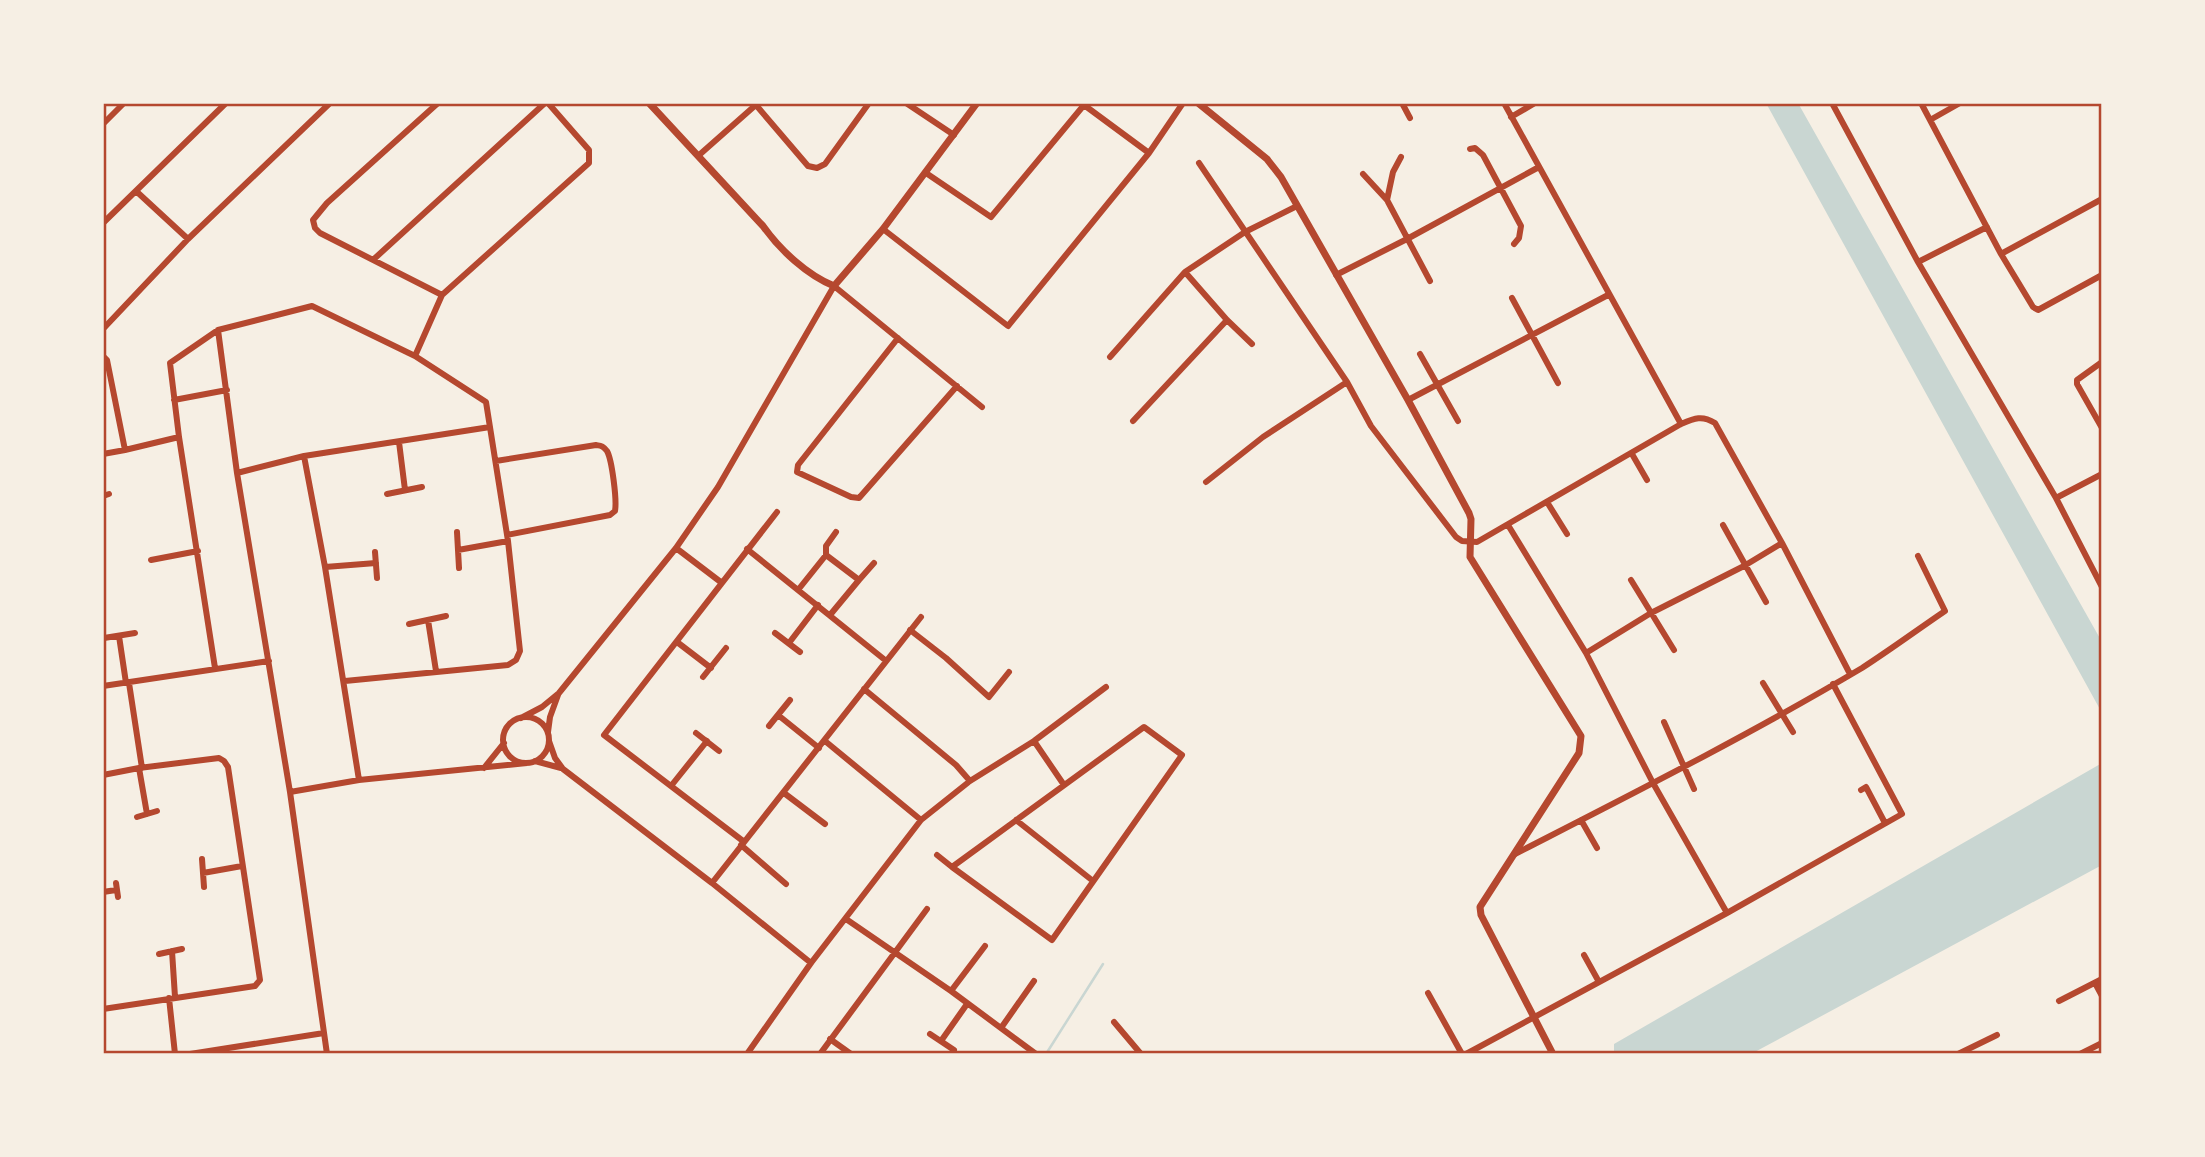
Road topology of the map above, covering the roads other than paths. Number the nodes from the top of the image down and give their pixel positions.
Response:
1 (124, 103) edge
2 (226, 103) edge
3 (330, 103) edge
4 (438, 103) edge
5 (547, 103) edge
6 (869, 103) edge
7 (906, 103) edge
8 (977, 103) edge
9 (1183, 103) edge
10 (1198, 103) edge
11 (1402, 103) edge
12 (1504, 103) edge
13 (1535, 103) edge
14 (1832, 103) edge
15 (1921, 103) edge
16 (1959, 103) edge
17 (650, 104) edge
18 (757, 104) edge
19 (1511, 117) junction
20 (1410, 118) dead end
21 (1930, 120) junction
22 (103, 124) edge
23 (954, 135) junction
24 (1470, 149) dead end
25 (1149, 153) junction
26 (698, 156) junction
27 (1401, 157) dead end
28 (1199, 163) dead end
29 (1539, 167) junction
30 (926, 173) junction
31 (1363, 174) dead end
32 (1501, 187) junction
33 (136, 191) junction
34 (2102, 199) edge
35 (1387, 200) junction
36 (1297, 206) junction
37 (103, 223) edge
38 (1987, 227) junction
39 (883, 229) junction
40 (1245, 232) junction
41 (188, 239) junction
42 (1407, 239) junction
43 (1514, 244) dead end
44 (2001, 254) junction
45 (374, 259) junction
46 (1919, 262) junction
47 (1185, 272) junction
48 (1336, 275) junction
49 (2102, 275) edge
50 (1430, 281) dead end
51 (834, 286) junction
52 (442, 295) junction
53 (1608, 295) junction
54 (1512, 298) dead end
55 (1227, 320) junction
56 (103, 329) edge
57 (218, 330) junction
58 (1534, 335) junction
59 (898, 338) junction
60 (1252, 344) dead end
61 (1420, 354) dead end
62 (103, 356) edge
63 (415, 356) junction
64 (1110, 357) dead end
65 (2102, 362) edge
66 (1347, 382) junction
67 (1558, 383) dead end
68 (957, 386) junction
69 (1437, 386) junction
70 (227, 390) junction
71 (174, 400) junction
72 (1409, 400) junction
73 (982, 407) dead end
74 (1133, 421) dead end
75 (1458, 421) dead end
76 (1681, 424) junction
77 (490, 427) junction
78 (2102, 428) edge
79 (179, 437) junction
80 (399, 442) junction
81 (125, 450) junction
82 (103, 454) edge
83 (1632, 454) junction
84 (304, 456) junction
85 (495, 461) junction
86 (237, 473) junction
87 (2102, 474) edge
88 (1647, 480) dead end
89 (1206, 482) dead end
90 (422, 487) dead end
91 (405, 490) junction
92 (387, 494) dead end
93 (2056, 498) junction
94 (1547, 502) junction
95 (777, 512) dead end
96 (1508, 525) junction
97 (1723, 525) dead end
98 (457, 531) dead end
99 (836, 532) dead end
100 (1567, 534) dead end
101 (508, 538) junction
102 (1470, 542) junction
103 (1782, 543) junction
104 (676, 548) junction
105 (747, 549) junction
106 (458, 550) junction
107 (198, 551) junction
108 (375, 552) dead end
109 (826, 555) junction
110 (1918, 556) dead end
111 (151, 559) dead end
112 (376, 563) junction
113 (874, 563) dead end
114 (1744, 566) junction
115 (325, 567) junction
116 (459, 568) dead end
117 (377, 578) dead end
118 (859, 580) junction
119 (1631, 580) dead end
120 (722, 583) junction
121 (2102, 587) edge
122 (799, 590) junction
123 (1766, 602) dead end
124 (818, 606) junction
125 (1651, 614) junction
126 (831, 615) junction
127 (446, 616) dead end
128 (921, 617) dead end
129 (428, 620) junction
130 (409, 624) dead end
131 (911, 630) junction
132 (135, 633) dead end
133 (775, 633) dead end
134 (119, 636) junction
135 (104, 638) edge
136 (677, 642) junction
137 (789, 643) junction
138 (726, 648) dead end
139 (1674, 650) dead end
140 (800, 652) dead end
141 (1586, 653) junction
142 (885, 660) junction
143 (269, 661) junction
144 (215, 668) junction
145 (711, 668) junction
146 (436, 671) junction
147 (1009, 672) dead end
148 (1850, 674) junction
149 (703, 677) dead end
150 (345, 681) junction
151 (127, 682) junction
152 (1763, 683) dead end
153 (1833, 684) junction
154 (103, 686) edge
155 (1106, 687) dead end
156 (864, 690) junction
157 (559, 693) junction
158 (790, 700) dead end
159 (1783, 713) junction
160 (778, 715) junction
161 (521, 718) junction
162 (1664, 722) dead end
163 (769, 726) dead end
164 (1793, 732) dead end
165 (548, 733) junction
166 (696, 733) dead end
167 (549, 741) junction
168 (707, 741) junction
169 (825, 741) junction
170 (1034, 741) junction
171 (504, 743) junction
172 (819, 748) junction
173 (719, 751) dead end
174 (535, 761) junction
175 (527, 763) junction
176 (140, 768) junction
177 (484, 768) junction
178 (1685, 768) junction
179 (563, 769) junction
180 (103, 775) edge
181 (359, 780) junction
182 (970, 781) junction
183 (1653, 783) junction
184 (1064, 785) junction
185 (671, 786) junction
186 (1694, 789) dead end
187 (1860, 790) dead end
188 (290, 792) junction
189 (784, 793) junction
190 (157, 811) dead end
191 (147, 814) junction
192 (137, 817) dead end
193 (921, 820) junction
194 (1016, 820) junction
195 (1581, 820) junction
196 (1885, 823) junction
197 (825, 824) dead end
198 (742, 843) junction
199 (1597, 848) dead end
200 (1513, 854) junction
201 (937, 855) dead end
202 (202, 859) dead end
203 (242, 866) junction
204 (952, 867) junction
205 (203, 873) junction
206 (1094, 881) junction
207 (712, 883) junction
208 (786, 884) dead end
209 (204, 887) dead end
210 (117, 890) dead end
211 (103, 892) edge
212 (927, 909) dead end
213 (1727, 912) junction
214 (846, 919) junction
215 (985, 946) dead end
216 (182, 949) dead end
217 (172, 951) junction
218 (895, 953) junction
219 (159, 954) dead end
220 (1584, 955) dead end
221 (811, 963) junction
222 (1034, 981) dead end
223 (2098, 981) edge
224 (1599, 982) junction
225 (951, 991) junction
226 (1428, 993) dead end
227 (2102, 996) edge
228 (172, 998) junction
229 (2059, 1001) dead end
230 (967, 1004) junction
231 (103, 1009) edge
232 (1532, 1017) junction
233 (1114, 1023) dead end
234 (1000, 1028) junction
235 (324, 1033) junction
236 (930, 1034) dead end
237 (1997, 1035) dead end
238 (830, 1039) junction
239 (941, 1041) junction
240 (2102, 1043) edge
241 (954, 1050) dead end
242 (217, 1052) edge
243 (175, 1054) edge
244 (190, 1054) edge
245 (327, 1054) edge
246 (747, 1054) edge
247 (820, 1054) edge
248 (851, 1054) edge
249 (1036, 1054) edge
250 (1141, 1054) edge
251 (1464, 1054) edge
252 (1553, 1054) edge
253 (1958, 1054) edge
254 (2080, 1054) edge

1 - 22 street
2 - 33 street
3 - 41 street
4 - 45 street
5 - 45 street
5 - 52 street
6 - 18 street
7 - 23 street
8 - 23 street
9 - 25 street
10 - 36 street
11 - 20 street
12 - 19 street
13 - 19 street
14 - 46 street
15 - 21 street
16 - 21 street
17 - 26 street
18 - 26 street
19 - 29 street
21 - 38 street
23 - 30 street
24 - 32 street
25 - 30 street
25 - 39 street
26 - 51 street
27 - 35 street
28 - 40 street
29 - 32 street
29 - 53 street
30 - 39 street
31 - 35 street
32 - 42 street
32 - 43 street
33 - 37 street
33 - 41 street
34 - 44 street
35 - 42 street
36 - 40 street
36 - 48 street
38 - 44 street
38 - 46 street
39 - 51 street
40 - 47 street
40 - 66 street
41 - 56 street
42 - 48 street
42 - 50 street
44 - 49 street
45 - 52 street
46 - 93 street
47 - 55 street
47 - 64 street
48 - 72 street
51 - 59 street
51 - 104 street
52 - 63 street
53 - 58 street
53 - 76 street
54 - 58 street
55 - 60 street
55 - 74 street
57 - 63 street
57 - 70 street
57 - 71 street
58 - 67 street
58 - 69 street
59 - 68 street
59 - 68 street
61 - 69 street
62 - 81 street
63 - 77 street
65 - 78 street
66 - 89 street
66 - 102 street
68 - 73 street
69 - 72 street
69 - 75 street
70 - 71 street
70 - 86 street
71 - 79 street
72 - 102 street
76 - 83 street
76 - 103 street
77 - 80 street
77 - 85 street
79 - 81 street
79 - 107 street
80 - 84 street
80 - 91 street
81 - 82 street
83 - 88 street
83 - 94 street
84 - 86 street
84 - 115 street
85 - 101 street
85 - 101 street
86 - 143 street
87 - 93 street
90 - 91 street
91 - 92 street
93 - 121 street
94 - 96 street
94 - 100 street
95 - 105 street
96 - 102 street
96 - 141 street
97 - 114 street
98 - 106 street
99 - 109 street
101 - 106 street
101 - 146 street
102 - 200 street
103 - 114 street
103 - 148 street
104 - 120 street
104 - 157 street
105 - 120 street
105 - 122 street
106 - 116 street
107 - 111 street
107 - 144 street
108 - 112 street
109 - 118 street
109 - 122 street
110 - 148 street
112 - 115 street
112 - 117 street
113 - 118 street
114 - 123 street
114 - 125 street
115 - 150 street
118 - 126 street
119 - 125 street
120 - 136 street
122 - 124 street
124 - 126 street
124 - 137 street
125 - 139 street
125 - 141 street
126 - 142 street
127 - 129 street
128 - 131 street
129 - 130 street
129 - 146 street
131 - 142 street
131 - 147 street
132 - 134 street
133 - 137 street
134 - 135 street
134 - 151 street
136 - 145 street
136 - 185 street
137 - 140 street
138 - 145 street
141 - 183 street
142 - 156 street
143 - 144 street
143 - 188 street
144 - 151 street
145 - 149 street
146 - 150 street
148 - 153 street
150 - 181 street
151 - 154 street
151 - 176 street
152 - 159 street
153 - 159 street
153 - 196 street
155 - 170 street
156 - 169 street
156 - 182 street
157 - 161 street
157 - 165 street
158 - 160 street
159 - 164 street
159 - 178 street
160 - 163 street
160 - 172 street
161 - 165 street
161 - 171 street
162 - 178 street
165 - 167 street
166 - 168 street
167 - 174 street
167 - 179 street
168 - 173 street
168 - 185 street
169 - 172 street
169 - 193 street
170 - 182 street
170 - 184 street
171 - 175 street
171 - 177 street
172 - 189 street
174 - 175 street
174 - 179 street
175 - 177 street
176 - 180 street
176 - 191 street
176 - 203 street
177 - 181 street
178 - 183 street
178 - 186 street
179 - 207 street
181 - 188 street
182 - 193 street
183 - 195 street
183 - 213 street
184 - 194 street
184 - 206 street
185 - 198 street
187 - 196 street
188 - 235 street
189 - 197 street
189 - 198 street
190 - 191 street
191 - 192 street
193 - 214 street
194 - 204 street
194 - 206 street
195 - 199 street
195 - 200 street
196 - 213 street
198 - 207 street
198 - 208 street
200 - 232 street
201 - 204 street
202 - 205 street
203 - 205 street
203 - 228 street
204 - 206 street
205 - 209 street
207 - 221 street
210 - 211 street
212 - 218 street
213 - 224 street
214 - 218 street
214 - 221 street
215 - 225 street
216 - 217 street
217 - 219 street
217 - 228 street
218 - 225 street
218 - 238 street
220 - 224 street
221 - 246 street
222 - 234 street
223 - 227 street
223 - 229 street
224 - 232 street
225 - 230 street
226 - 251 street
228 - 231 street
228 - 243 street
230 - 234 street
230 - 239 street
232 - 251 street
232 - 252 street
233 - 250 street
234 - 249 street
235 - 242 street
235 - 245 street
236 - 239 street
237 - 253 street
238 - 247 street
238 - 248 street
239 - 241 street
240 - 254 street
242 - 244 street

